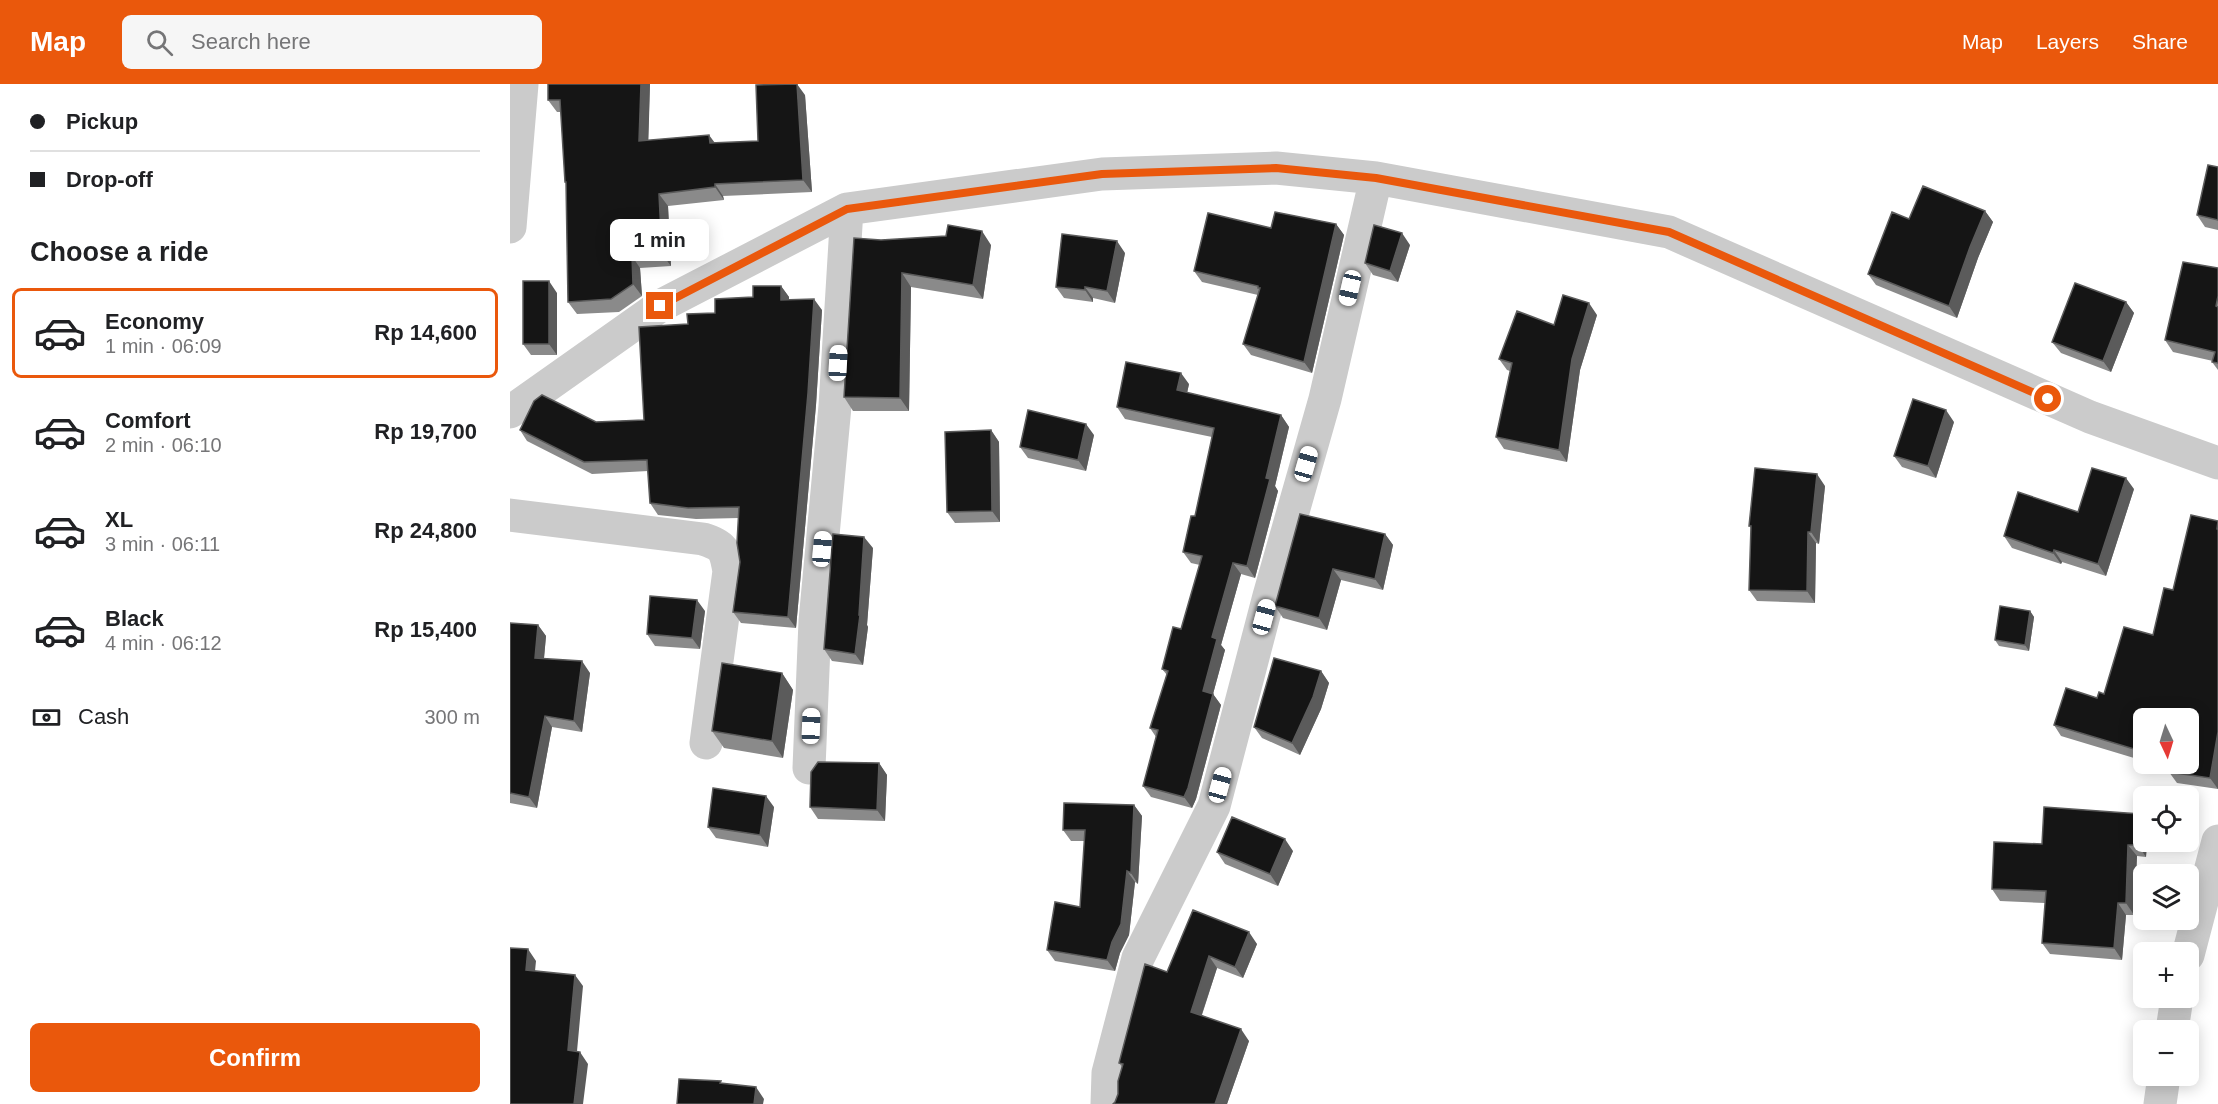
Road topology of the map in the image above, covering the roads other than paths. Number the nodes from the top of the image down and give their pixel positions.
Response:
1 (522, 84) edge
2 (1376, 178) junction
3 (847, 209) junction
4 (510, 228) edge
5 (510, 412) edge
6 (2218, 463) edge
7 (510, 516) edge
8 (706, 743) dead end
9 (809, 768) dead end
10 (2218, 841) edge
11 (2191, 942) edge
12 (2163, 1086) edge
13 (1107, 1104) edge
14 (2160, 1104) edge

1 - 4 street
2 - 3 street
2 - 6 street
2 - 13 street
3 - 5 street
3 - 9 street
7 - 8 street
10 - 11 street
12 - 14 street

